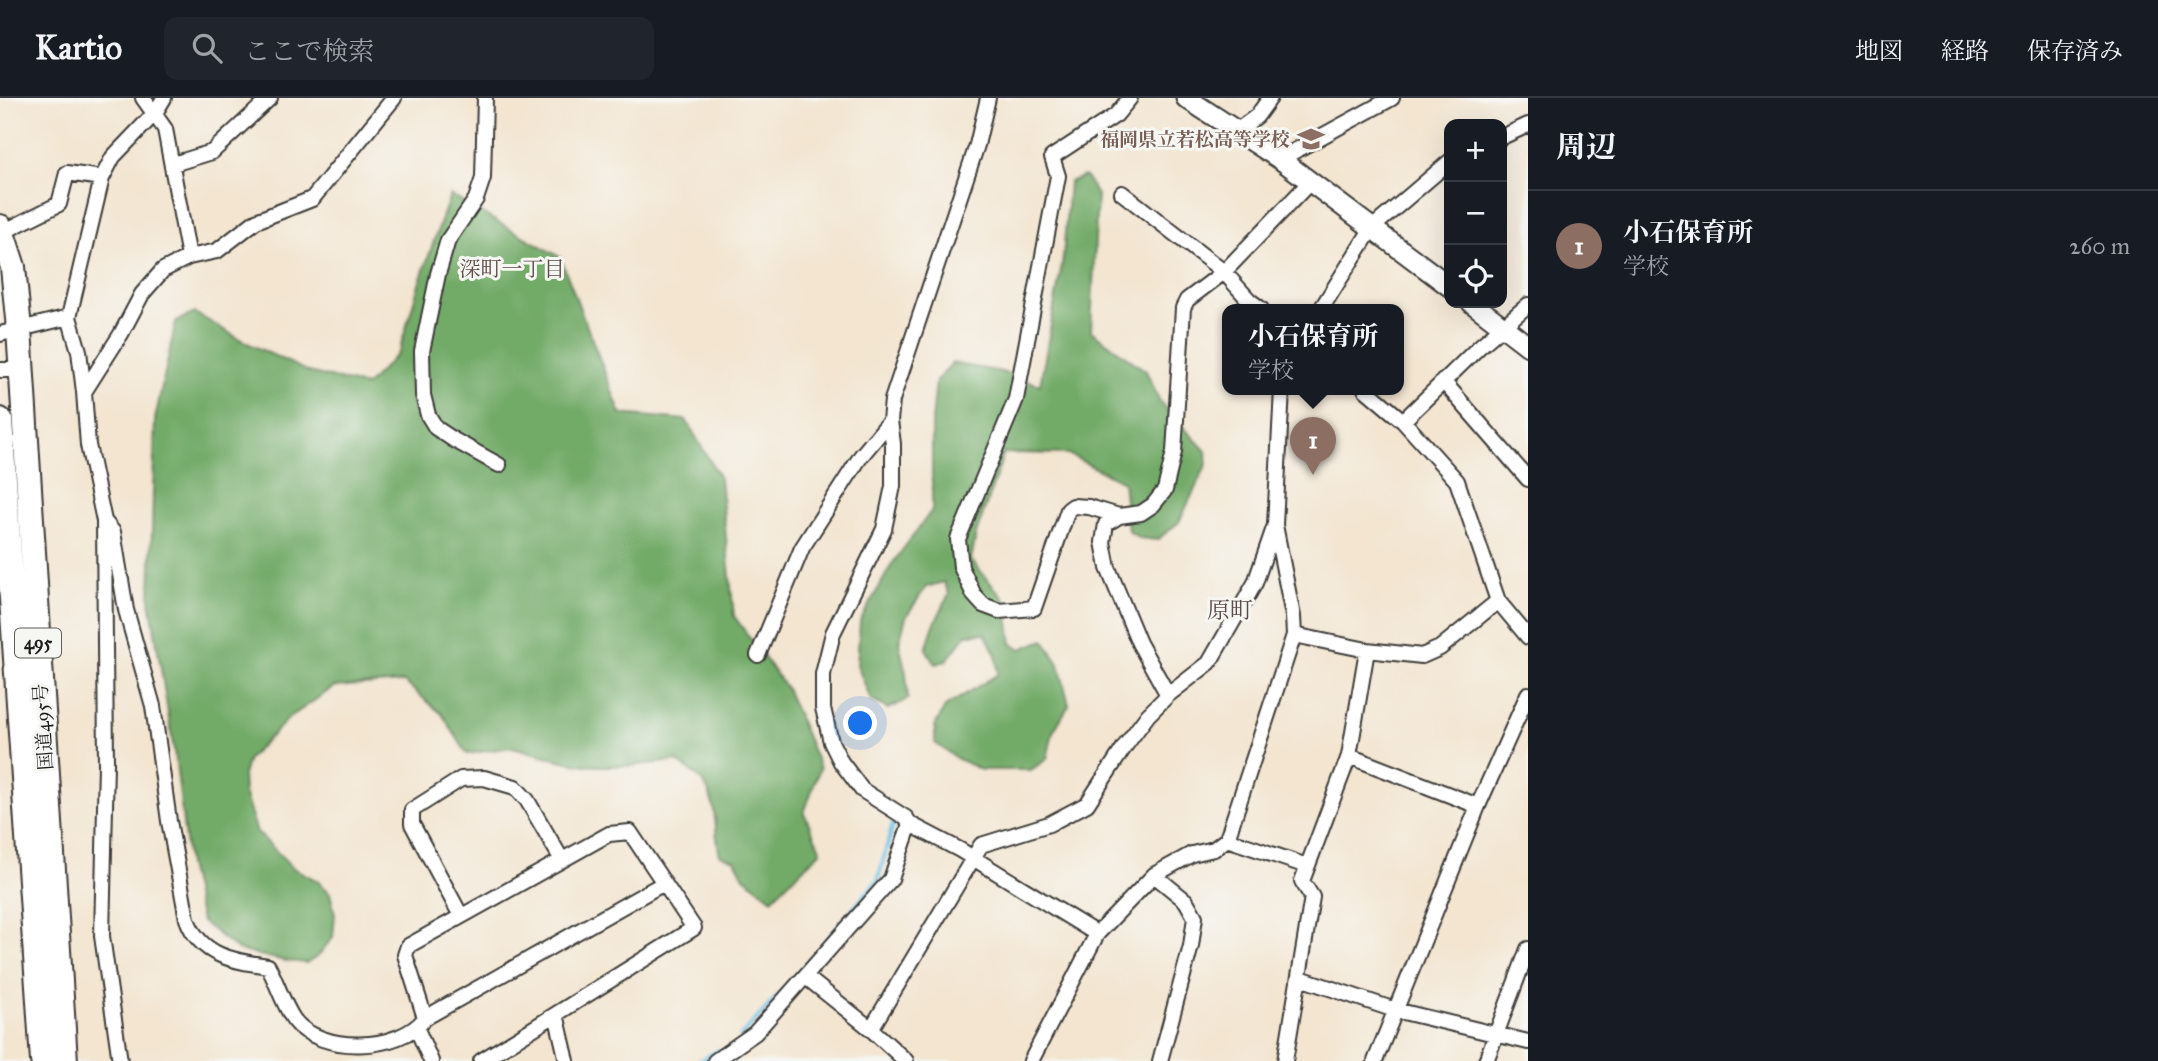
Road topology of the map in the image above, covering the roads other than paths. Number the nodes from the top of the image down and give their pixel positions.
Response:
1 (143, 98) edge
2 (164, 98) edge
3 (270, 98) edge
4 (394, 98) edge
5 (485, 98) edge
6 (988, 98) edge
7 (1130, 98) edge
8 (1186, 98) edge
9 (1270, 98) edge
10 (1392, 98) edge
11 (155, 113) junction
12 (1528, 125) edge
13 (1238, 130) junction
14 (1507, 135) edge
15 (1280, 159) junction
16 (173, 164) junction
17 (1444, 166) edge
18 (102, 178) junction
19 (1310, 182) junction
20 (1122, 193) dead end
21 (1372, 228) junction
22 (1, 230) edge
23 (189, 257) junction
24 (1224, 272) junction
25 (1444, 282) edge
26 (1254, 304) edge
27 (1324, 304) edge
28 (1528, 305) edge
29 (1479, 308) edge
30 (69, 317) junction
31 (1505, 327) junction
32 (9, 332) edge
33 (1528, 345) edge
34 (10, 370) edge
35 (1443, 381) junction
36 (84, 392) junction
37 (1282, 395) edge
38 (1372, 395) edge
39 (0, 420) edge
40 (890, 421) junction
41 (1403, 421) junction
42 (499, 465) dead end
43 (1528, 479) edge
44 (1119, 516) junction
45 (104, 522) junction
46 (1275, 525) junction
47 (1498, 601) junction
48 (1294, 635) junction
49 (1528, 637) edge
50 (1367, 650) junction
51 (758, 655) dead end
52 (1528, 694) edge
53 (1168, 695) junction
54 (1349, 756) junction
55 (1478, 806) junction
56 (910, 824) junction
57 (1227, 839) junction
58 (562, 860) junction
59 (974, 860) junction
60 (1307, 866) junction
61 (1154, 875) junction
62 (664, 883) junction
63 (461, 916) junction
64 (1097, 934) junction
65 (1528, 949) edge
66 (806, 977) junction
67 (1300, 978) junction
68 (1395, 1010) junction
69 (556, 1014) junction
70 (421, 1023) junction
71 (871, 1029) junction
72 (1497, 1033) junction
73 (1528, 1042) edge
74 (43, 1061) edge
75 (65, 1061) edge
76 (120, 1061) edge
77 (431, 1061) edge
78 (481, 1061) edge
79 (567, 1061) edge
80 (715, 1061) edge
81 (906, 1061) edge
82 (1031, 1061) edge
83 (1160, 1061) edge
84 (1285, 1061) edge
85 (1375, 1061) edge
86 (1486, 1061) edge

1 - 11 street
2 - 11 street
3 - 16 street
4 - 23 street
5 - 42 street
6 - 40 street
7 - 44 street
8 - 13 street
9 - 13 street
10 - 15 street
11 - 16 street
11 - 18 street
12 - 14 street
13 - 15 street
15 - 19 street
16 - 23 street
17 - 21 street
18 - 22 street
18 - 30 street
19 - 21 street
19 - 24 street
20 - 24 street
21 - 25 street
21 - 27 street
22 - 32 highway, 国道495号 / 495
23 - 36 street
24 - 26 street
24 - 44 street
28 - 31 street
29 - 31 street
30 - 32 street
30 - 36 street
31 - 33 street
31 - 35 street
32 - 34 highway, 国道495号 / 495
34 - 75 highway, 国道495号 / 495
35 - 41 street
35 - 43 street
36 - 45 street
37 - 46 street
38 - 41 street
39 - 74 highway, 国道495号 / 495
40 - 51 street
40 - 56 street
41 - 47 street
44 - 53 street
45 - 70 street
45 - 76 street
46 - 48 street
46 - 53 street
47 - 49 street
47 - 50 street
48 - 50 street
48 - 57 street
50 - 54 street
52 - 55 street
53 - 59 street
54 - 55 street
54 - 60 street
55 - 68 street
56 - 59 street
56 - 66 street
57 - 60 street
57 - 61 street
58 - 62 street
58 - 63 street
58 - 63 street
59 - 64 street
59 - 71 street
60 - 67 street
61 - 64 street
61 - 83 street
62 - 69 street
62 - 70 street
63 - 70 street
64 - 82 street
65 - 72 street
66 - 71 street
66 - 80 street
67 - 68 street
67 - 84 street
68 - 72 street
68 - 85 street
69 - 78 street
69 - 79 street
70 - 77 street
71 - 81 street
72 - 73 street
72 - 86 street

